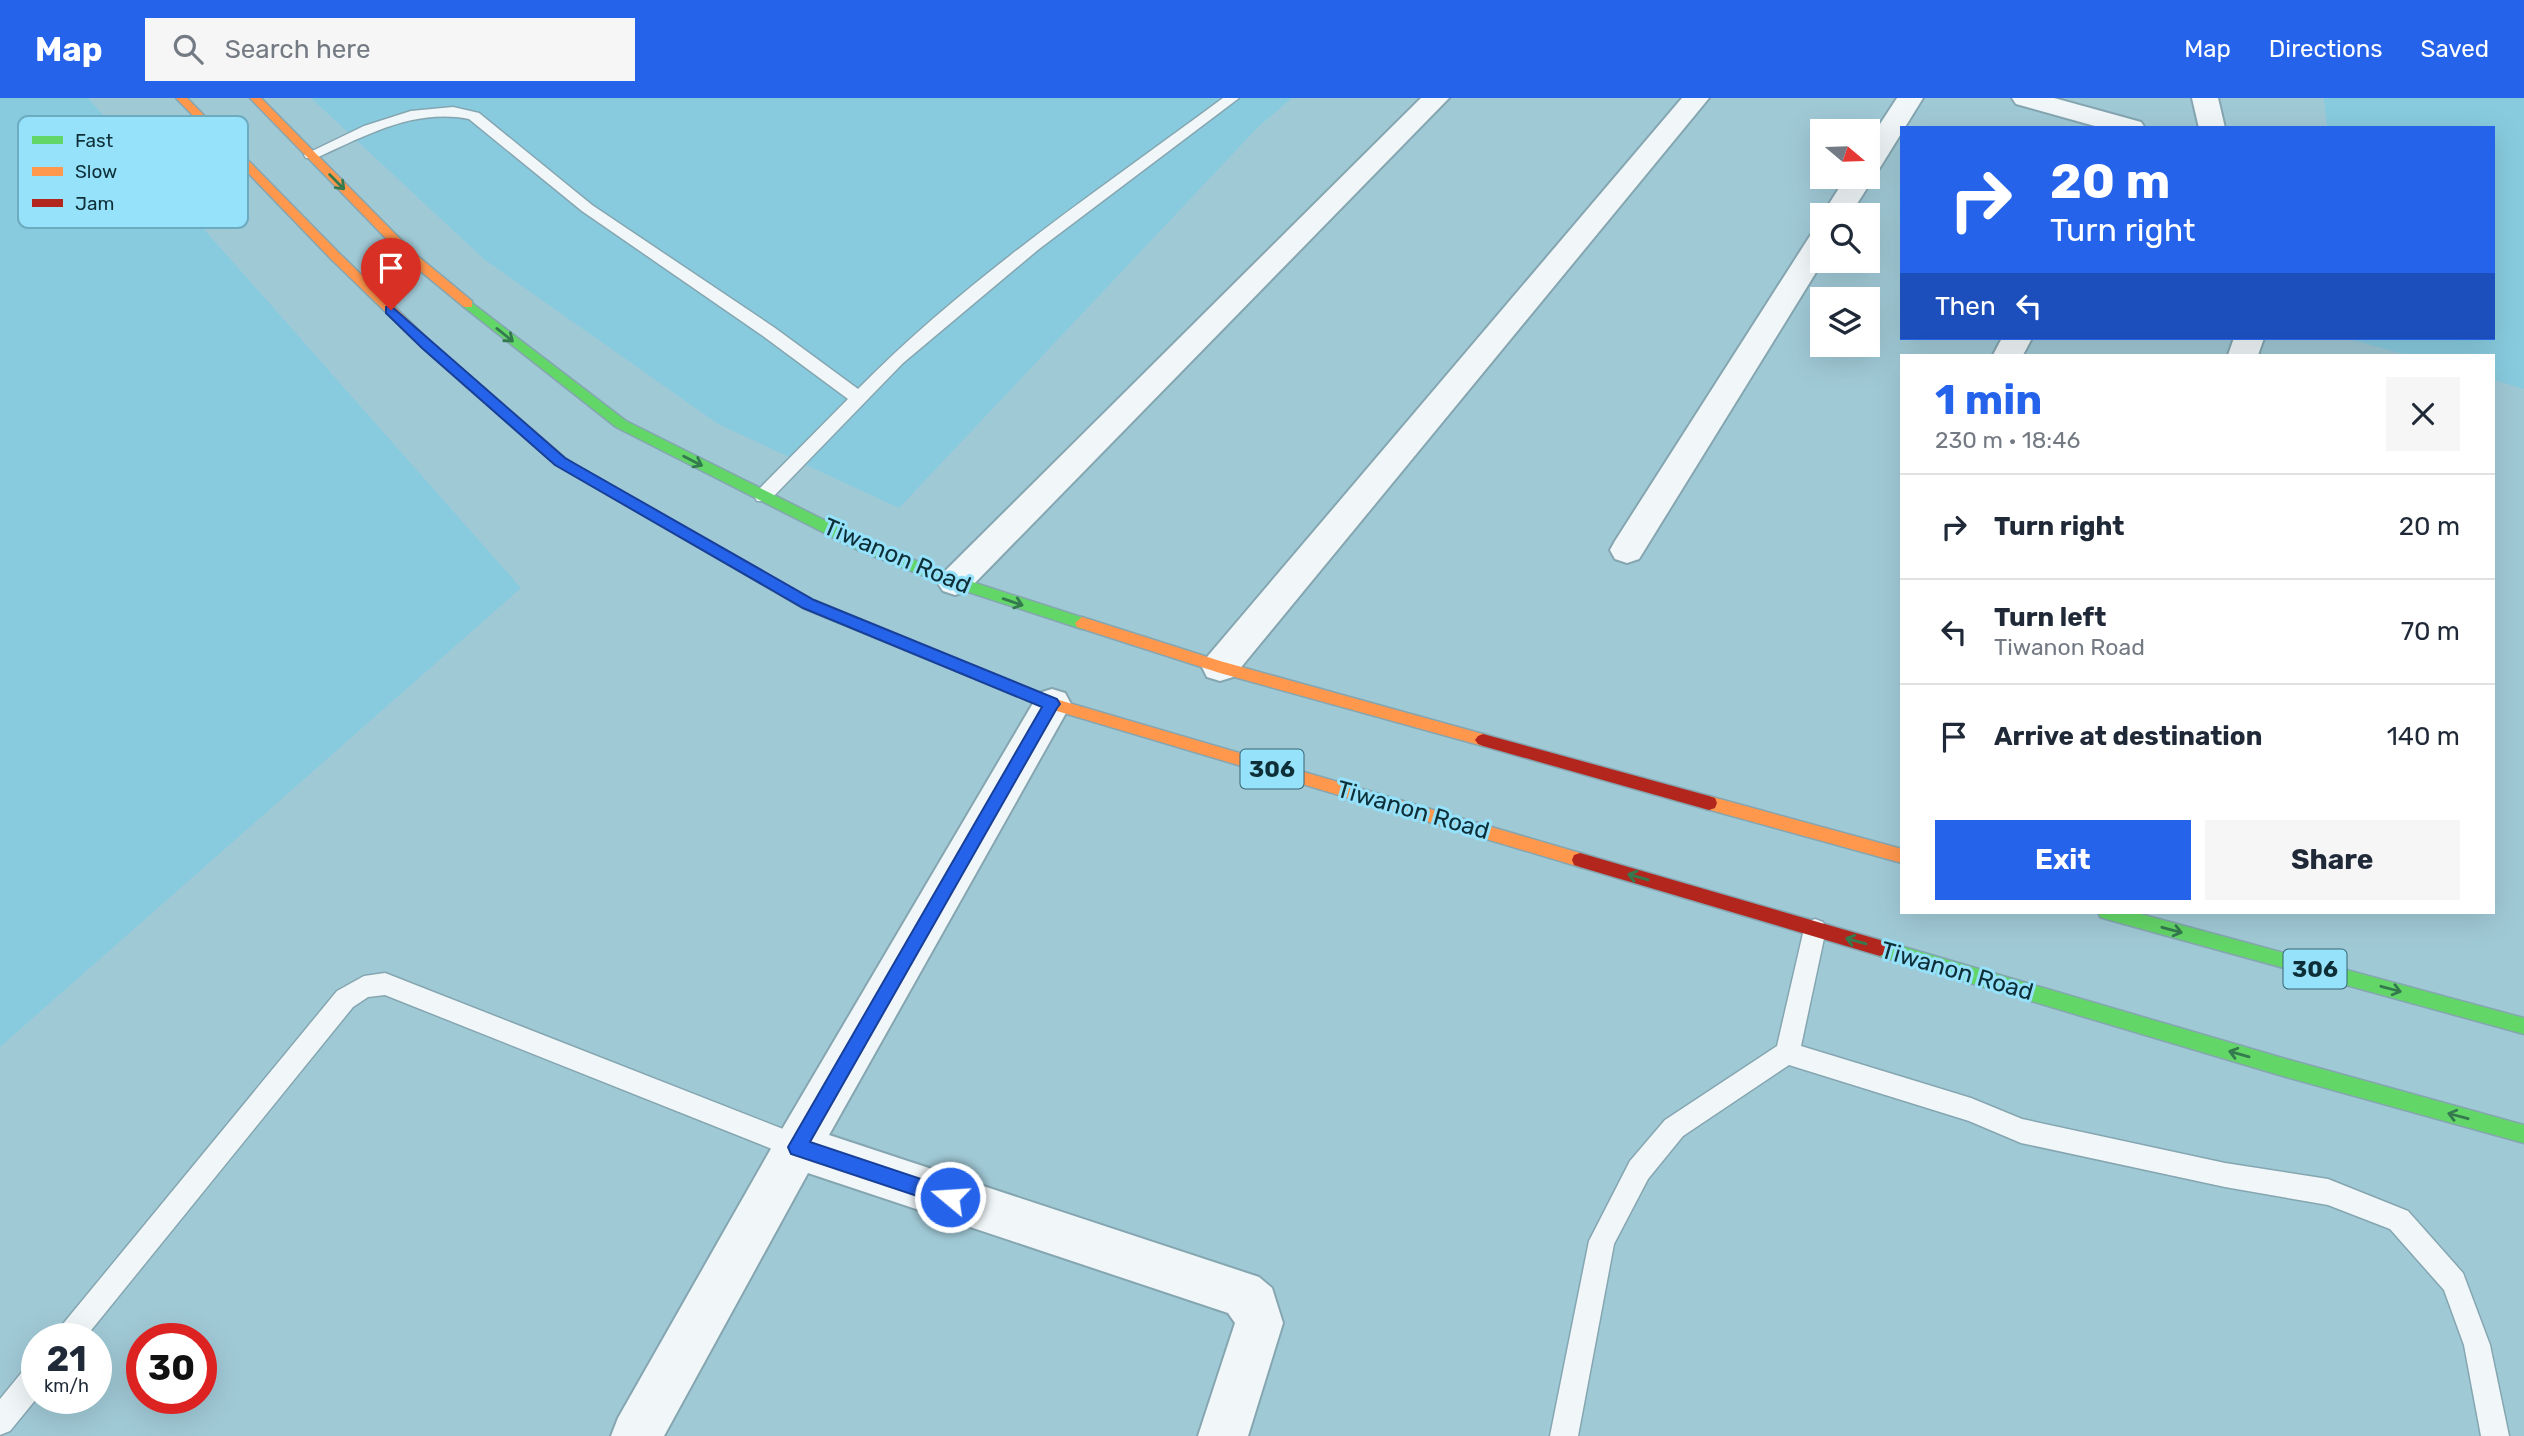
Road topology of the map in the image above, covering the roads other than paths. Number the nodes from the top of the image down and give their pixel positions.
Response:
1 (181, 98) edge
2 (255, 98) edge
3 (1231, 98) edge
4 (1436, 98) edge
5 (1696, 98) edge
6 (1910, 98) edge
7 (2025, 98) edge
8 (2205, 98) edge
9 (199, 116) edge
10 (2128, 122) edge
11 (2212, 126) edge
12 (1880, 145) edge
13 (311, 155) junction
14 (248, 167) edge
15 (1810, 258) edge
16 (859, 398) junction
17 (763, 496) junction
18 (1627, 550) dead end
19 (955, 582) junction
20 (1220, 667) junction
21 (1052, 704) junction
22 (1900, 855) edge
23 (2113, 914) edge
24 (1815, 929) junction
25 (2524, 1026) edge
26 (1787, 1053) junction
27 (2524, 1134) edge
28 (797, 1147) junction
29 (80, 1323) edge
30 (21, 1395) edge
31 (0, 1420) edge
32 (636, 1436) edge
33 (1223, 1436) edge
34 (1564, 1436) edge
35 (2495, 1436) edge

1 - 9 main road, Tiwanon Road / 306
2 - 13 main road, Tiwanon Road
3 - 16 lane
4 - 19 street
5 - 20 street
6 - 12 street
7 - 10 street
8 - 11 street
13 - 16 lane
13 -> 17 main road, Tiwanon Road
14 - 21 main road, Tiwanon Road / 306
15 - 18 street
16 - 17 lane
17 - 19 main road, Tiwanon Road
19 -> 20 main road, Tiwanon Road
20 - 22 main road, Tiwanon Road
24 -> 21 main road, Tiwanon Road / 306
21 - 28 street
23 -> 25 main road, 306
24 - 26 lane
27 -> 24 main road, Tiwanon Road / 306
26 - 34 lane
26 - 35 lane
28 - 29 lane
28 - 32 street
28 - 33 street
30 - 31 lane

